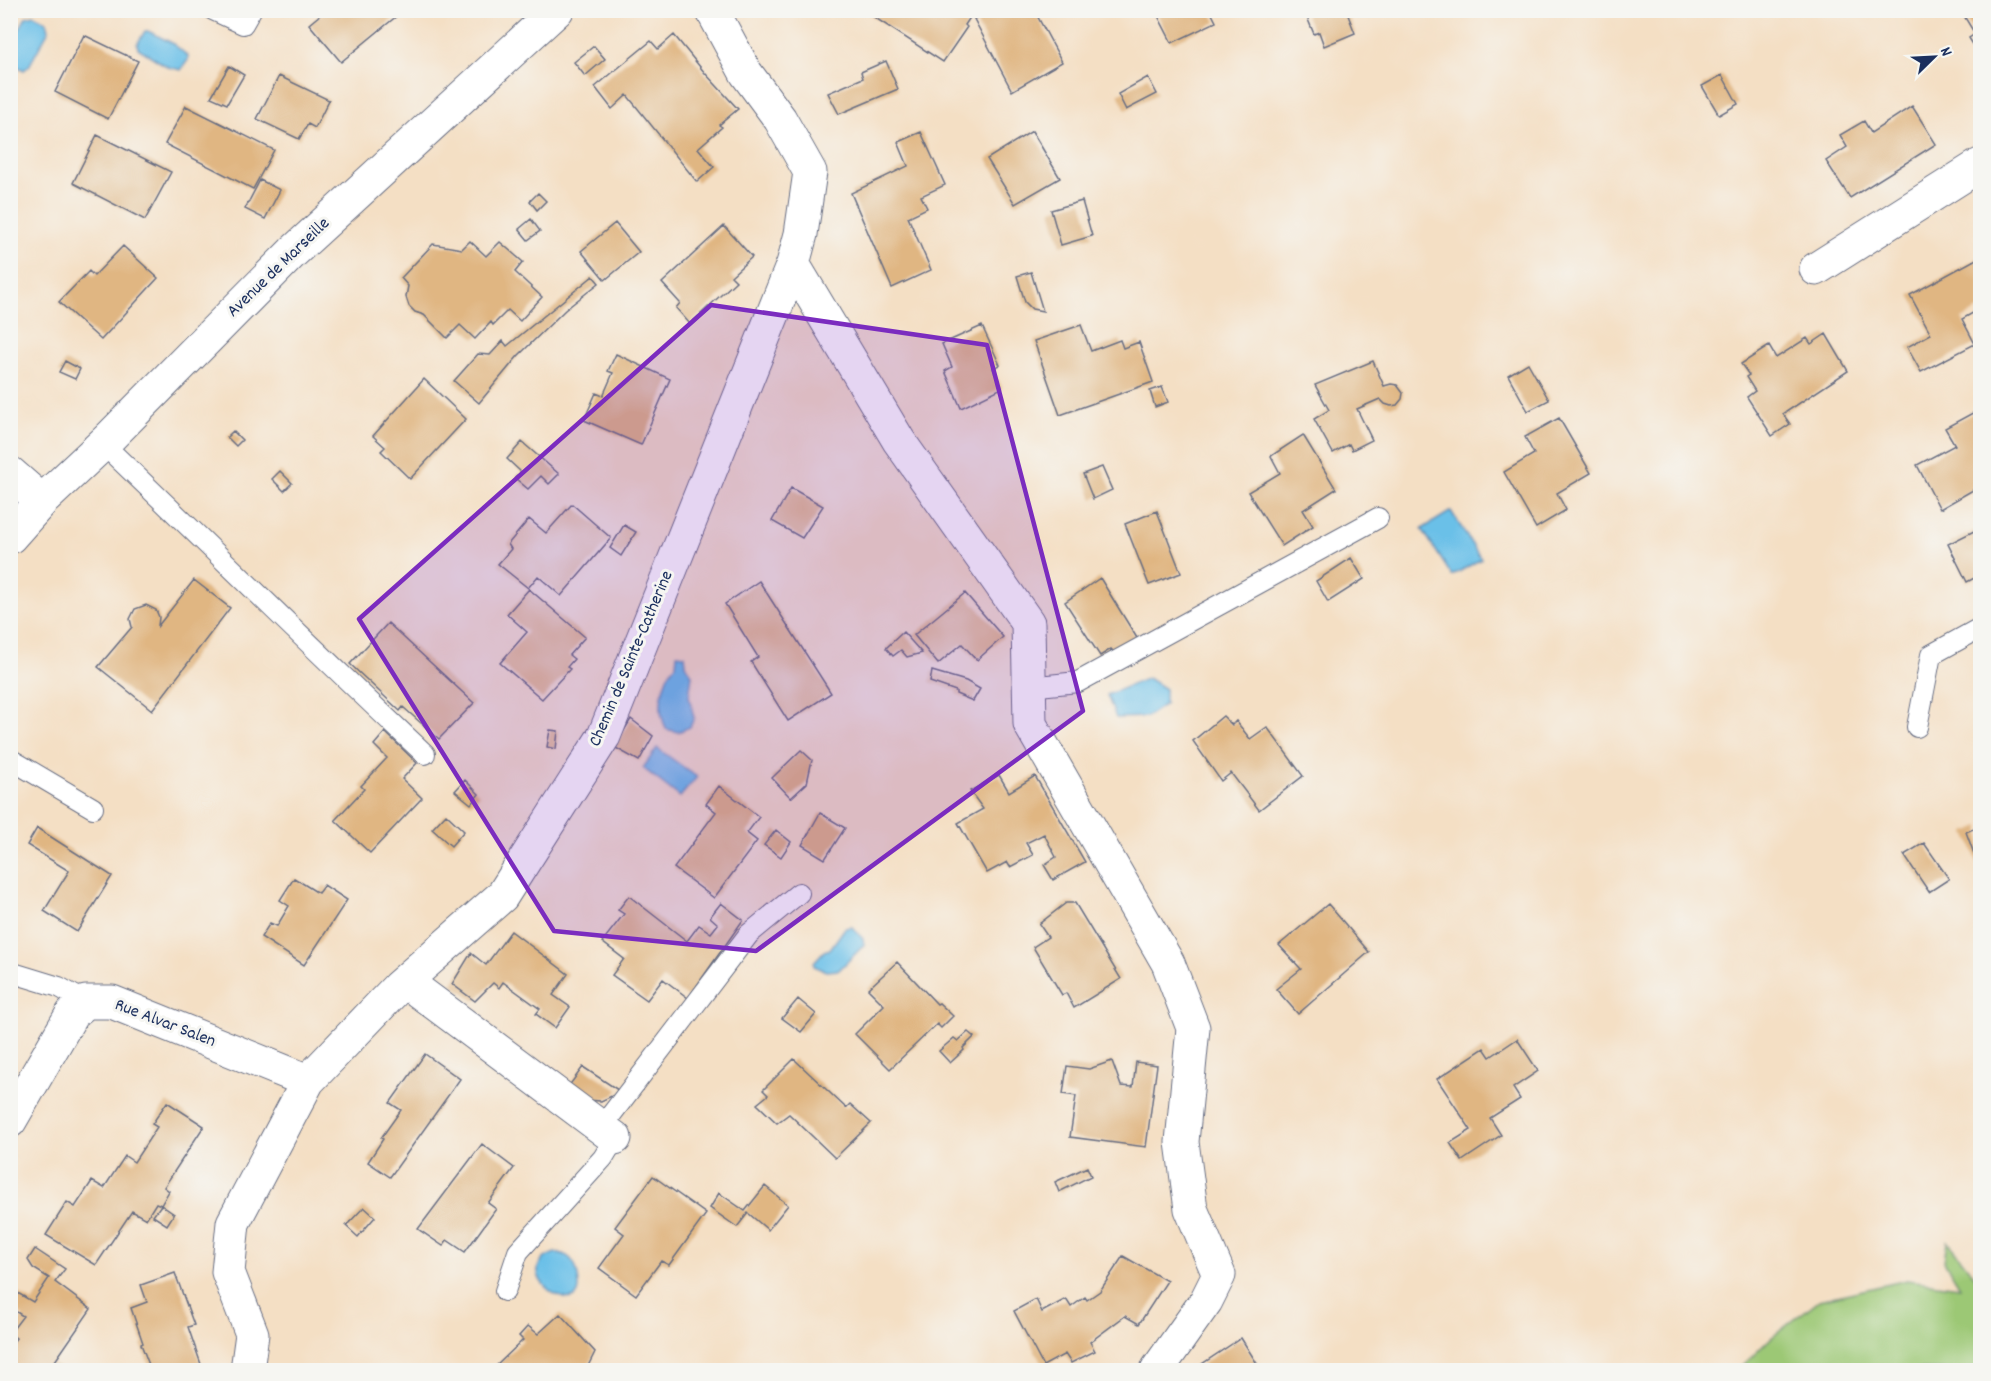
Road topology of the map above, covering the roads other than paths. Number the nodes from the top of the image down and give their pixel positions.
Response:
1 (213, 10) edge
2 (251, 10) edge
3 (712, 10) edge
4 (547, 12) edge
5 (1980, 165) edge
6 (793, 264) junction
7 (1816, 269) dead end
8 (104, 444) junction
9 (10, 473) edge
10 (42, 501) junction
11 (1378, 518) dead end
12 (10, 537) edge
13 (1980, 628) edge
14 (1029, 687) junction
15 (1917, 727) dead end
16 (425, 754) dead end
17 (10, 759) edge
18 (93, 808) dead end
19 (799, 893) dead end
20 (10, 972) edge
21 (405, 981) junction
22 (86, 1002) junction
23 (308, 1081) junction
24 (10, 1121) edge
25 (608, 1133) junction
26 (506, 1291) dead end
27 (247, 1371) edge
28 (1157, 1371) edge

1 - 2 lane
3 - 6 street, Chemin de Sainte-Catherine
4 - 8 street, Avenue de Marseille
5 - 7 street
6 - 14 street
6 - 21 street, Chemin de Sainte-Catherine
8 - 10 street, Avenue de Marseille
8 - 16 lane
9 - 10 street
10 - 12 street, Avenue de Marseille
11 - 14 lane
13 - 15 lane
14 - 28 street
17 - 18 lane
19 - 25 lane
20 - 22 lane
21 - 23 street, Chemin de Sainte-Catherine
21 - 25 street
22 - 23 street, Rue Alvar Salen
22 - 24 street
23 - 27 street, Chemin de Sainte-Catherine
25 - 26 lane

